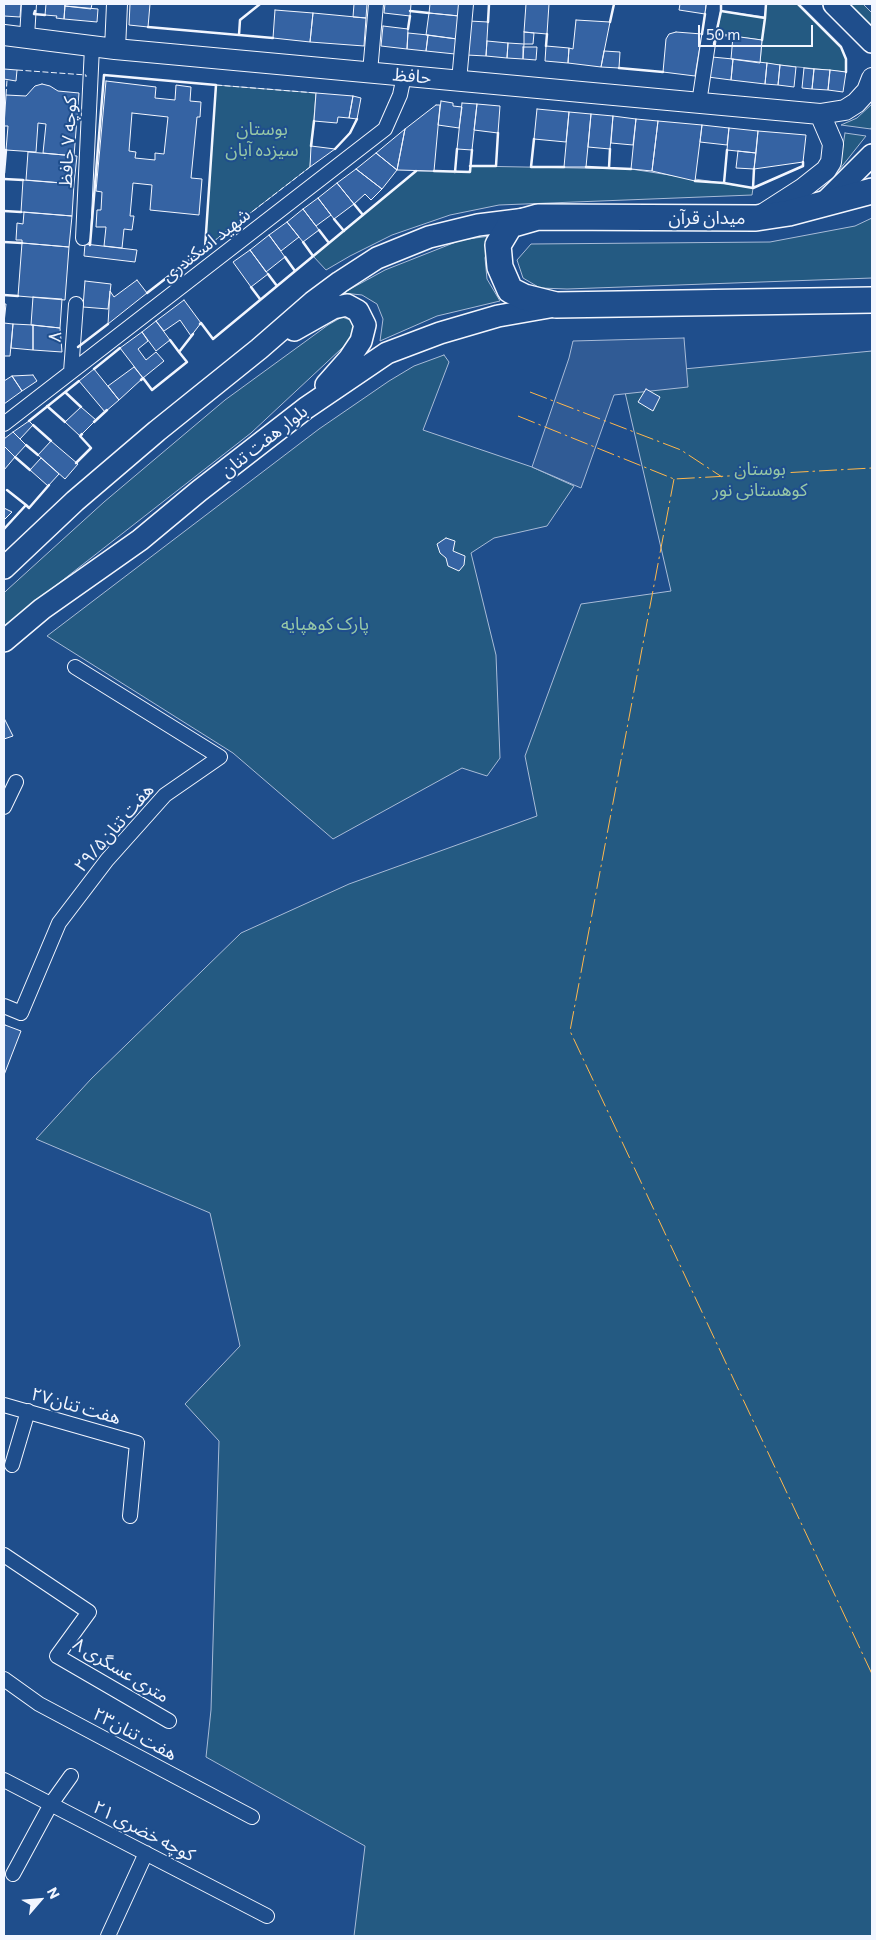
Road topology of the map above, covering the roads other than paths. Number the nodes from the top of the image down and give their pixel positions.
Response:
1 (29, 4) edge
2 (117, 4) edge
3 (376, 4) edge
4 (466, 4) edge
5 (714, 4) edge
6 (834, 4) edge
7 (4, 35) edge
8 (27, 37) junction
9 (871, 45) edge
10 (92, 47) junction
11 (115, 49) junction
12 (370, 72) junction
13 (404, 76) junction
14 (872, 78) edge
15 (459, 81) junction
16 (699, 103) junction
17 (820, 114) junction
18 (872, 155) edge
19 (872, 191) edge
20 (823, 204) junction
21 (538, 217) junction
22 (756, 218) junction
23 (82, 238) dead end
24 (872, 300) edge
25 (76, 304) dead end
26 (556, 305) junction
27 (259, 349) junction
28 (72, 372) junction
29 (306, 408) junction
30 (4, 424) edge
31 (4, 568) edge
32 (4, 641) edge
33 (75, 667) dead end
34 (16, 782) dead end
35 (4, 807) edge
36 (4, 1006) edge
37 (4, 1405) edge
38 (28, 1411) junction
39 (12, 1465) dead end
40 (130, 1516) dead end
41 (4, 1555) edge
42 (4, 1678) edge
43 (168, 1721) dead end
44 (71, 1776) dead end
45 (4, 1780) edge
46 (51, 1804) junction
47 (252, 1817) dead end
48 (146, 1853) junction
49 (14, 1874) dead end
50 (267, 1916) dead end
51 (108, 1936) edge

1 - 8 street
2 - 11 main road
3 - 12 street
4 - 15 street
5 - 16 street
6 - 9 main road
7 - 8 main road, حافظ
8 - 10 main road, حافظ
10 - 11 main road, حافظ
10 - 23 street, کوچه ۷ حافظ
11 - 12 main road, حافظ
12 - 13 main road, حافظ
13 - 15 main road, حافظ
13 - 28 street, شهید اسکندری
14 - 17 main road, حافظ
15 - 16 main road, حافظ
16 - 17 main road, حافظ
17 - 22 main road
18 - 20 main road
19 - 20 highway, میدان قرآن
20 - 22 highway, میدان قرآن
21 - 22 highway, میدان قرآن
21 - 26 highway, میدان قرآن
21 - 27 main road
24 - 26 highway
25 - 28 street, ۸
26 - 29 main road, بلوار هفت تنان
27 - 29 main road
27 - 31 main road
28 - 30 street, شهید اسکندری
29 - 32 main road, بلوار هفت تنان
33 - 36 street, ۲۹/۵هفت تنان
34 - 35 street
37 - 38 street, هفت تنان۲۷
38 - 39 street
38 - 40 street, هفت تنان۲۷
41 - 43 street, ۸ متری عسگری
42 - 47 street, هفت تنان۲۳
44 - 46 street
45 - 46 street, کوچه خضری ۲۱
46 - 48 street, کوچه خضری ۲۱
46 - 49 street
48 - 50 street, کوچه خضری ۲۱
48 - 51 street

